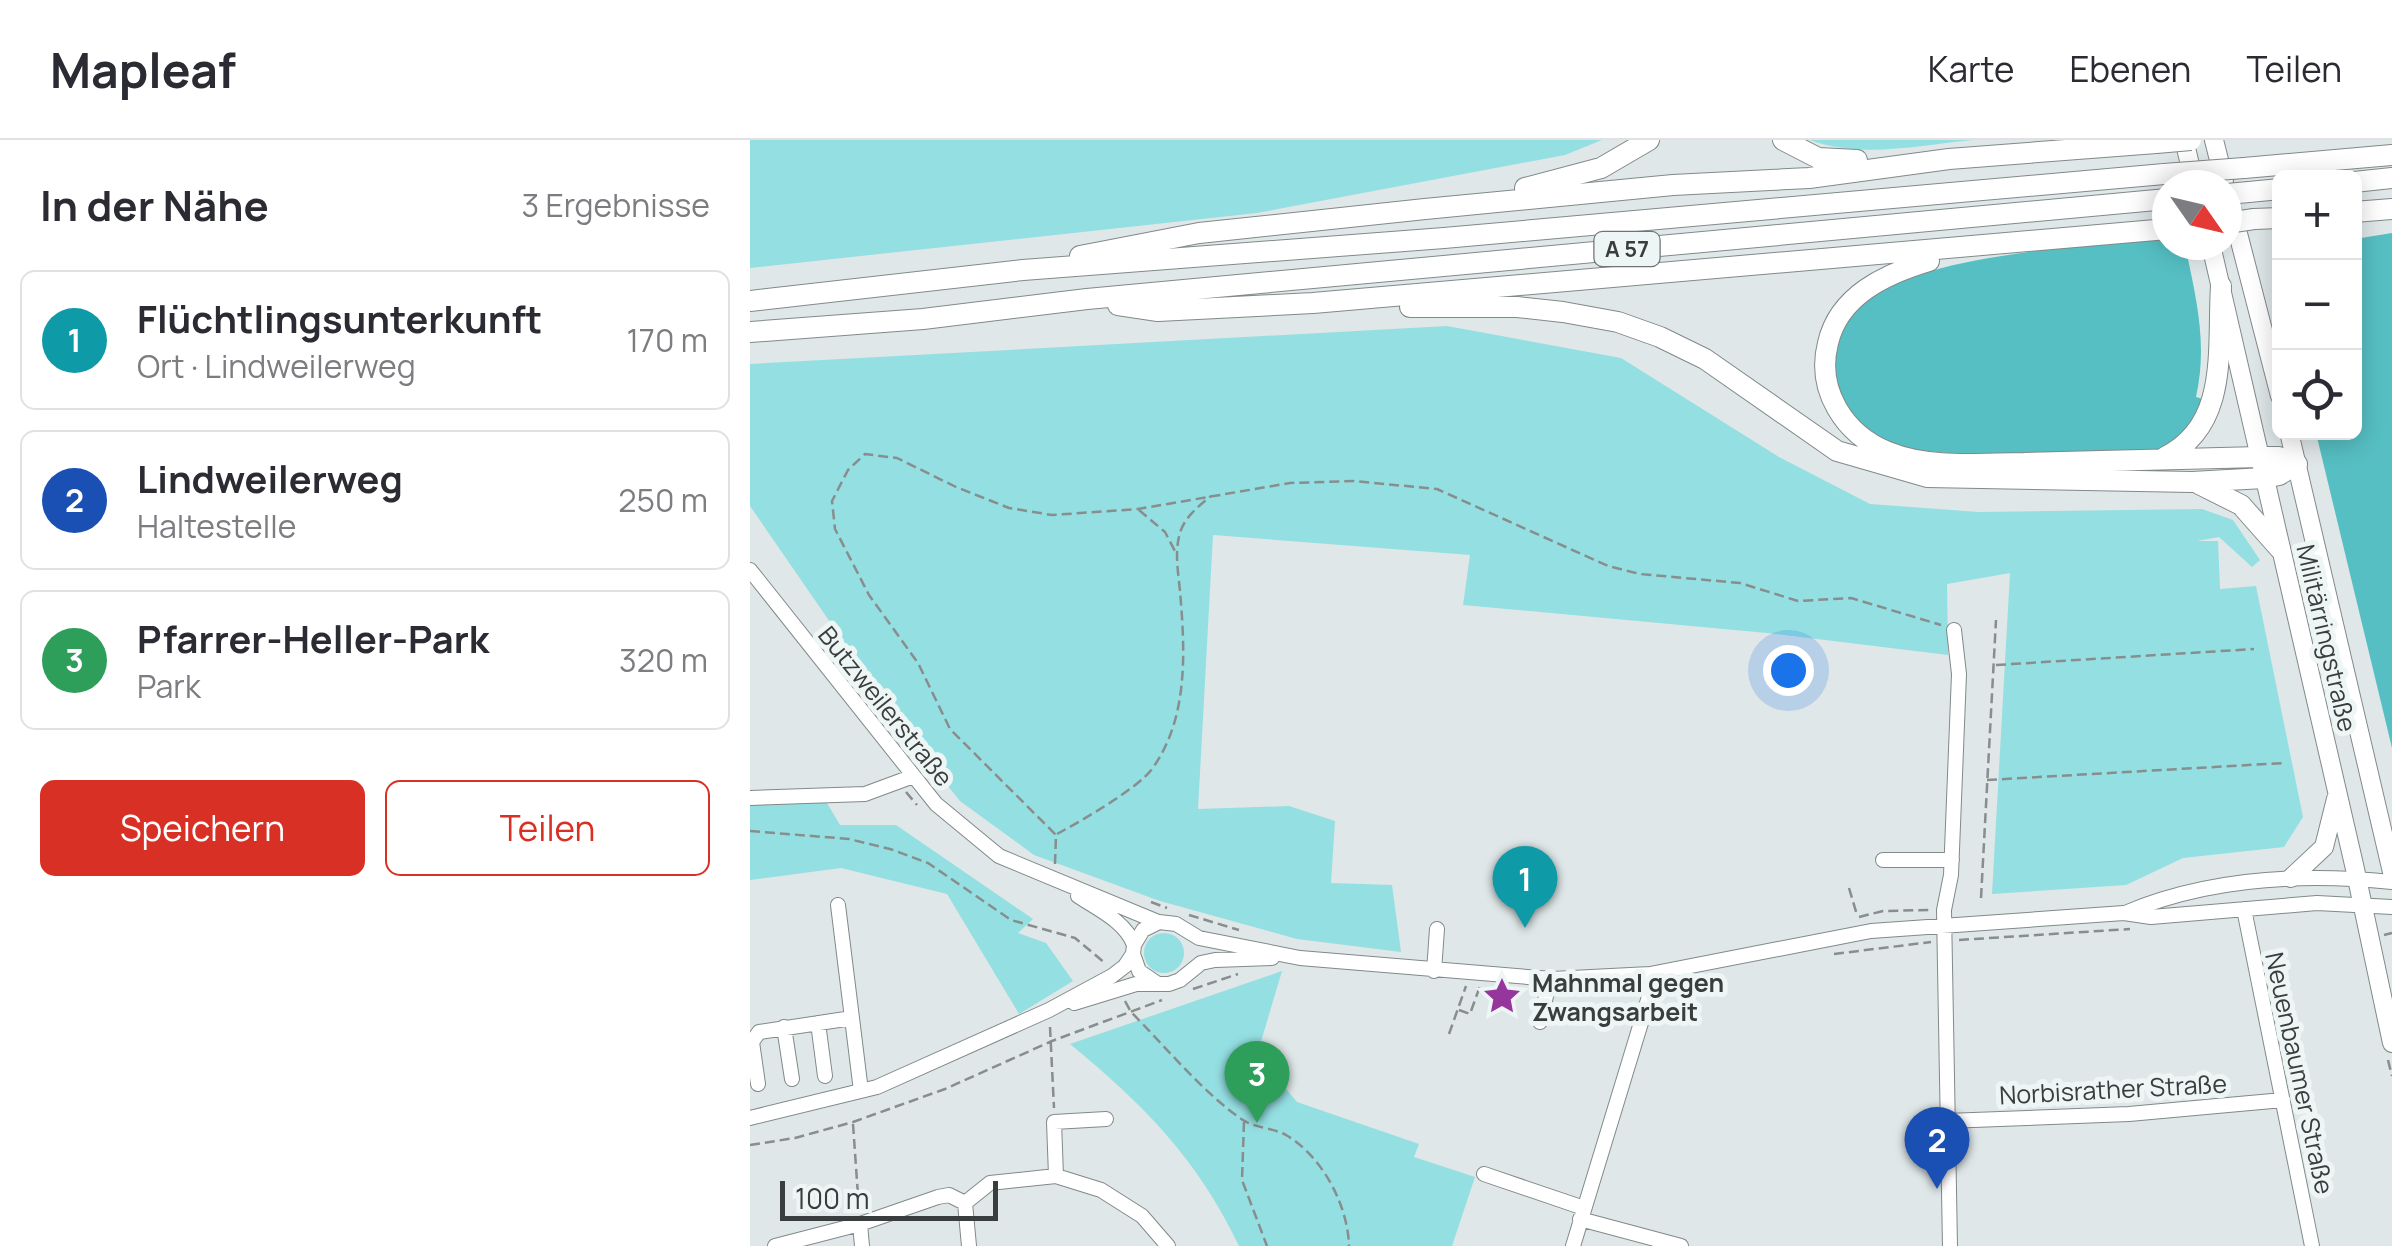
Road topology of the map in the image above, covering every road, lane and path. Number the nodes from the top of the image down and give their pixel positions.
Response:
1 (1650, 140) edge
2 (1784, 140) edge
3 (2187, 140) edge
4 (2214, 140) edge
5 (2392, 154) edge
6 (1949, 160) junction
7 (2192, 170) edge
8 (2221, 170) edge
9 (2392, 178) edge
10 (2362, 181) edge
11 (2272, 190) edge
12 (2242, 191) edge
13 (2152, 200) edge
14 (1778, 207) junction
15 (1425, 208) junction
16 (2392, 209) edge
17 (2362, 211) edge
18 (2272, 219) edge
19 (2242, 221) edge
20 (2152, 231) edge
21 (1969, 248) junction
22 (2242, 251) edge
23 (2214, 260) edge
24 (1023, 270) junction
25 (2221, 286) junction
26 (1087, 300) junction
27 (750, 301) edge
28 (1313, 304) junction
29 (750, 332) edge
30 (2272, 365) edge
31 (2291, 440) edge
32 (2260, 456) junction
33 (2163, 458) junction
34 (2297, 464) junction
35 (2264, 478) junction
36 (2192, 482) junction
37 (1212, 495) junction
38 (1138, 509) junction
39 (2280, 549) junction
40 (1176, 554) junction
41 (750, 570) edge
42 (1996, 620) dead end
43 (1954, 630) joint
44 (2254, 650) dead end
45 (1994, 665) junction
46 (2284, 762) dead end
47 (911, 776) junction
48 (1987, 780) junction
49 (2337, 794) junction
50 (750, 798) edge
51 (2387, 827) edge
52 (750, 832) edge
53 (1056, 834) junction
54 (1884, 860) dead end
55 (1952, 860) junction
56 (2392, 872) edge
57 (1056, 876) junction
58 (2291, 878) junction
59 (2357, 879) junction
60 (2392, 882) edge
61 (1849, 888) dead end
62 (1981, 898) dead end
63 (1146, 900) dead end
64 (2362, 904) junction
65 (838, 905) dead end
66 (2392, 908) edge
67 (2244, 909) junction
68 (1173, 910) dead end
69 (1944, 910) junction
70 (2124, 914) junction
71 (1858, 918) junction
72 (1849, 920) dead end
73 (1185, 921) junction
74 (1159, 922) junction
75 (1946, 926) junction
76 (1437, 929) dead end
77 (1241, 931) dead end
78 (1134, 950) junction
79 (1300, 958) junction
80 (1115, 961) dead end
81 (1434, 971) junction
82 (1189, 972) junction
83 (1650, 974) junction
84 (1550, 979) junction
85 (1158, 984) junction
86 (1467, 984) dead end
87 (1480, 986) dead end
88 (1049, 1010) junction
89 (1457, 1010) junction
90 (852, 1018) junction
91 (1540, 1022) dead end
92 (818, 1023) junction
93 (784, 1027) junction
94 (1449, 1034) dead end
95 (1052, 1041) junction
96 (2392, 1043) edge
97 (752, 1061) edge
98 (825, 1076) dead end
99 (792, 1078) dead end
100 (758, 1084) dead end
101 (861, 1091) junction
102 (2283, 1100) junction
103 (750, 1118) edge
104 (1106, 1120) dead end
105 (1946, 1120) junction
106 (853, 1122) junction
107 (1054, 1122) junction
108 (1244, 1122) junction
109 (750, 1145) edge
110 (1484, 1174) dead end
111 (1056, 1176) junction
112 (965, 1203) junction
113 (1582, 1213) junction
114 (860, 1224) junction
115 (776, 1246) edge
116 (862, 1246) edge
117 (969, 1246) edge
118 (1168, 1246) edge
119 (1266, 1246) edge
120 (1349, 1246) edge
121 (1572, 1246) edge
122 (1681, 1246) edge
123 (1950, 1246) edge
124 (2312, 1246) edge

1 - 15 highway
2 - 6 highway
3 - 6 highway, bridge
3 - 7 main road
4 - 8 main road
5 - 14 highway, A 57, bridge
6 - 14 highway
6 - 15 highway
9 - 10 highway
11 - 12 highway, bridge
13 - 26 highway, A 57
14 - 24 highway, A 57
15 - 24 highway, A 57
16 - 17 highway
18 - 19 highway, bridge
20 - 21 highway
21 - 28 highway
21 - 33 highway
22 - 30 main road
23 - 25 main road, Militärringstraße
24 - 27 highway, A 57
25 - 32 main road, Militärringstraße
25 - 33 highway
26 - 28 highway
26 - 29 highway, A 57
28 - 36 highway
31 - 34 main road, Militärringstraße
32 - 33 highway
32 - 34 highway
32 - 35 main road, Militärringstraße
34 - 35 highway
34 - 51 main road, Militärringstraße
35 - 36 highway
35 - 39 main road, Militärringstraße
36 - 39 highway
37 - 38 path
37 - 40 path
37 - 43 path
38 - 40 path
38 - 53 path
39 - 49 main road, Militärringstraße
40 - 53 path
41 - 47 street, Butzweilerstraße
42 - 45 path
43 - 55 street
44 - 45 path
45 - 48 path
46 - 48 path
47 - 50 street
47 - 57 street, Butzweilerstraße
48 - 62 path
49 - 58 main road
49 - 59 main road, Militärringstraße
51 - 56 main road, Militärringstraße
52 - 80 path
53 - 57 path
54 - 55 street
55 - 69 street
57 - 74 street, Butzweilerstraße
57 - 78 street, Butzweilerstraße
58 - 59 street
58 - 70 street
59 - 60 street
59 - 64 main road, Militärringstraße
61 - 71 path
63 - 68 path
64 - 66 street
64 - 67 street
64 - 96 main road, Militärringstraße
65 - 90 street
67 - 70 street
67 - 102 street, Neuenbaumer Straße
69 - 71 path
69 - 75 street
70 - 75 street
71 - 72 path
73 - 74 street
73 - 77 path
73 - 79 street
73 - 82 street
74 - 78 street
75 - 83 street
75 - 105 street
76 - 81 street
78 - 85 street
78 - 88 street
79 - 81 street
79 - 82 street
81 - 84 street
82 - 85 street
83 - 84 street
83 - 113 street
84 - 91 street
85 - 88 street
86 - 89 path
87 - 89 path
88 - 95 path
88 - 101 street
89 - 94 path
90 - 92 street
90 - 101 street
92 - 93 street
92 - 98 street
93 - 97 street
93 - 99 street
95 - 106 path
95 - 107 path
95 - 108 path
97 - 100 street
101 - 103 street
102 - 105 street, Norbisrather Straße
102 - 124 street, Neuenbaumer Straße
104 - 107 street
105 - 123 street
106 - 109 path
106 - 114 path
107 - 111 street
108 - 119 path
108 - 120 path
110 - 113 street
111 - 112 street
111 - 118 street
112 - 114 street
112 - 117 street
113 - 121 street
113 - 122 street
114 - 115 street
114 - 116 street

